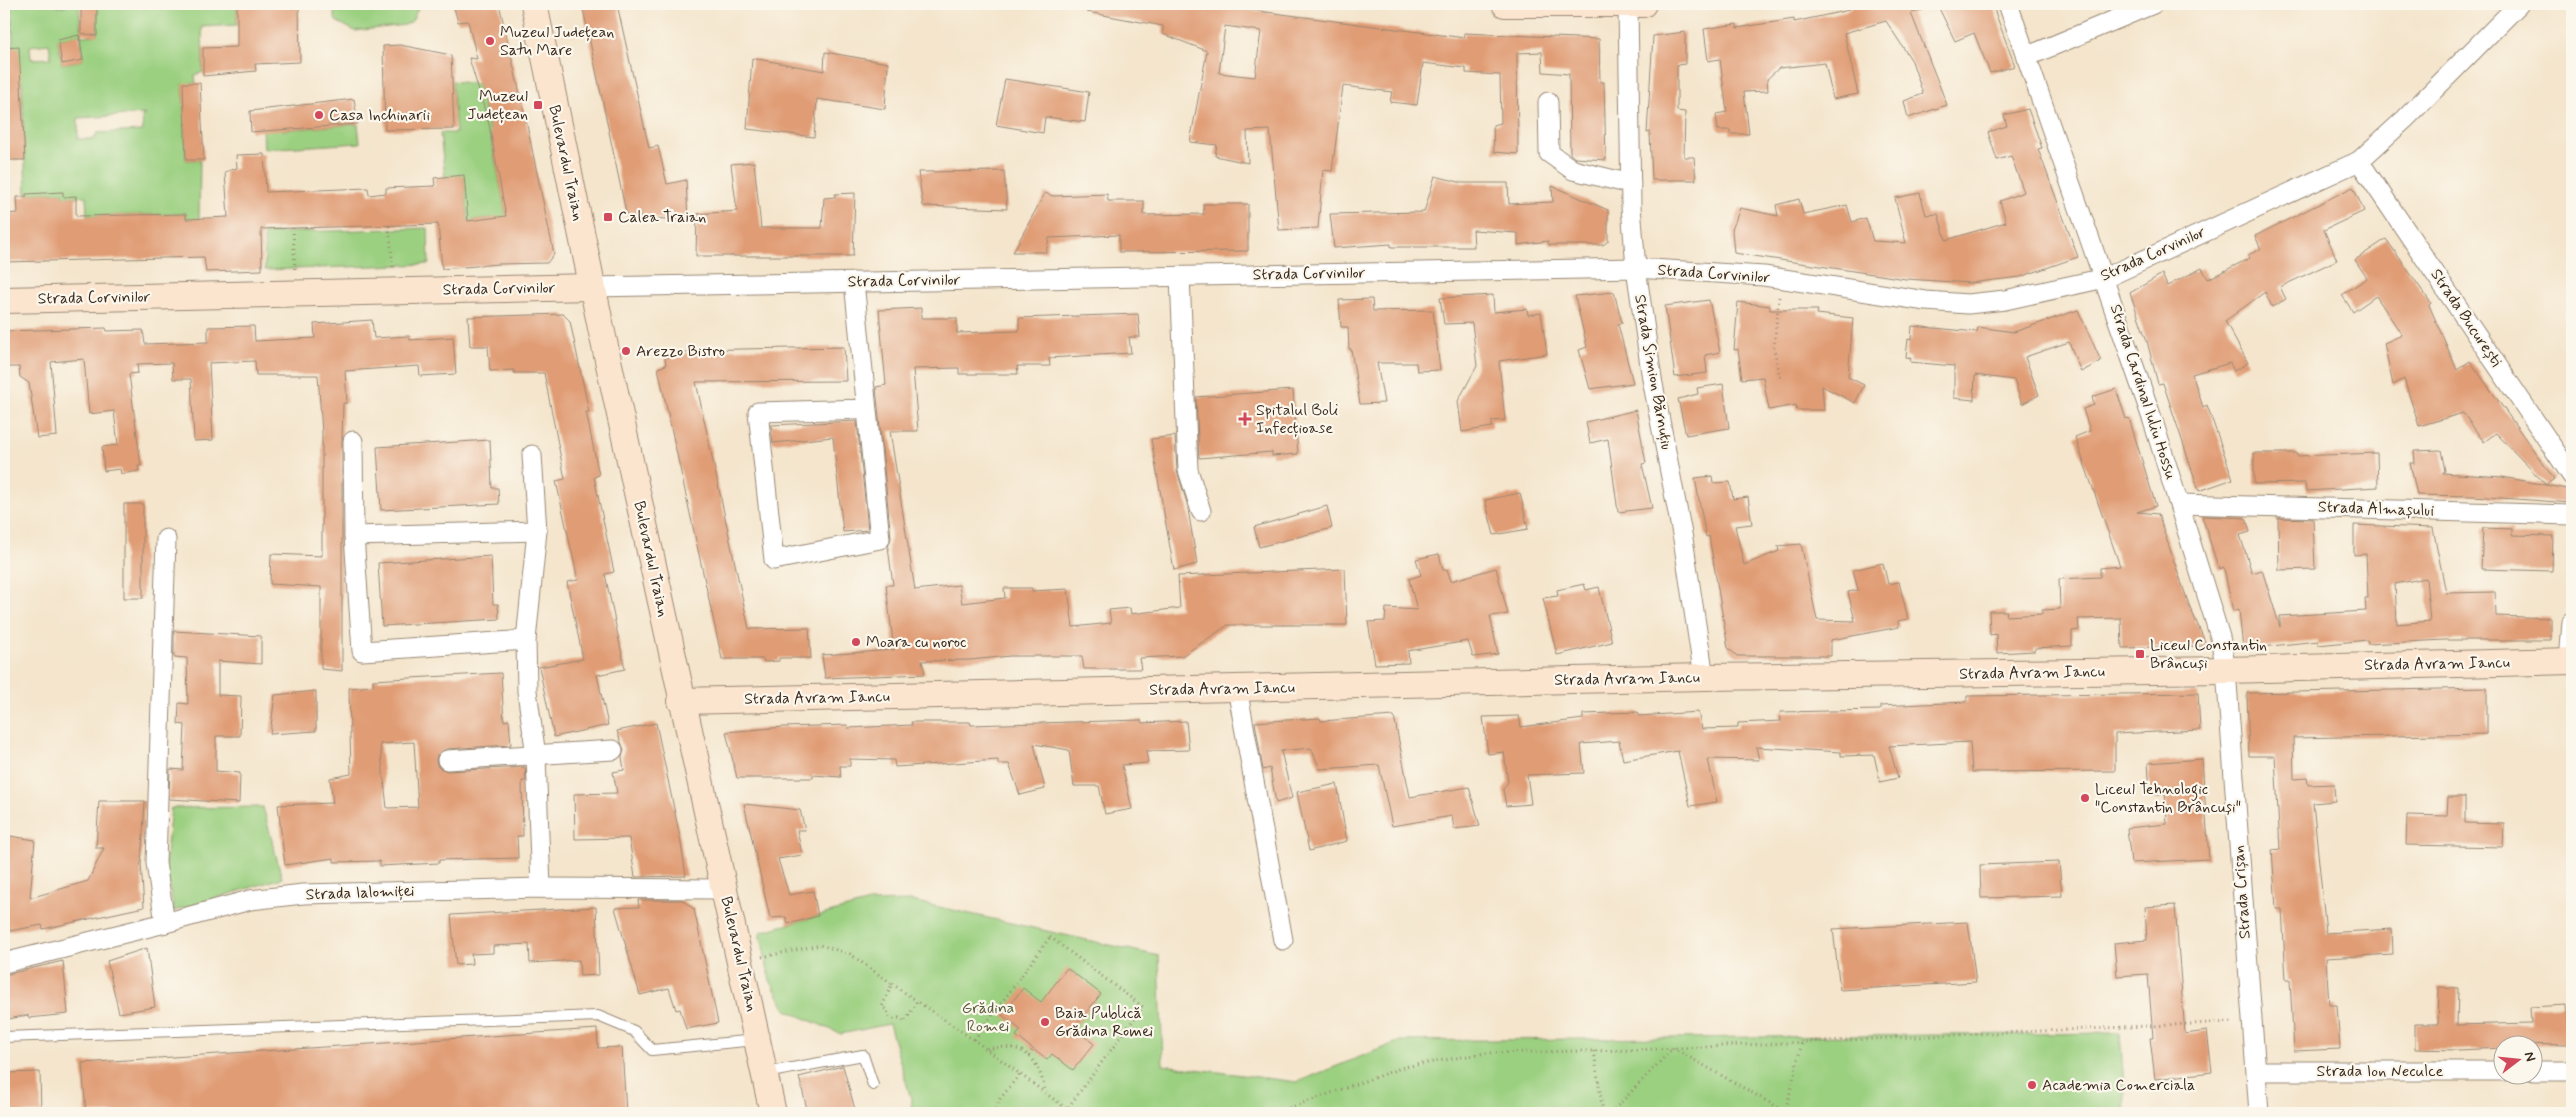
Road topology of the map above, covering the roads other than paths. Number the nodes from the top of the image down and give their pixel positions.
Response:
1 (534, 4) edge
2 (1504, 4) edge
3 (1517, 4) edge
4 (1635, 4) edge
5 (2008, 4) edge
6 (2154, 4) edge
7 (2519, 4) edge
8 (2026, 57) junction
9 (1548, 102) dead end
10 (2359, 161) junction
11 (1631, 184) junction
12 (1636, 268) junction
13 (1180, 276) junction
14 (2105, 278) junction
15 (854, 282) junction
16 (592, 287) junction
17 (4, 300) edge
18 (867, 409) junction
19 (353, 441) dead end
20 (532, 455) dead end
21 (2572, 476) edge
22 (2180, 504) junction
23 (1201, 511) dead end
24 (2572, 515) edge
25 (537, 531) junction
26 (354, 536) junction
27 (166, 539) dead end
28 (2572, 622) edge
29 (526, 640) junction
30 (2571, 661) edge
31 (2226, 670) junction
32 (1704, 677) junction
33 (1237, 688) junction
34 (682, 701) junction
35 (613, 750) dead end
36 (536, 756) junction
37 (447, 760) dead end
38 (541, 888) junction
39 (724, 889) junction
40 (165, 924) junction
41 (1283, 940) dead end
42 (4, 963) edge
43 (4, 1037) edge
44 (758, 1039) junction
45 (2257, 1071) junction
46 (2494, 1071) edge
47 (2544, 1071) edge
48 (2572, 1071) edge
49 (765, 1073) junction
50 (873, 1085) dead end
51 (773, 1113) edge
52 (2259, 1113) edge

1 - 16 street, Bulevardul Traian
2 - 3 street
3 - 4 street
4 - 11 street, Strada Simion Bărnuțiu
5 - 8 street, Strada Cardinal Iuliu Hossu
6 - 8 street
7 - 10 street, Strada Corvinilor
8 - 14 street, Strada Cardinal Iuliu Hossu
9 - 11 street
10 - 14 street, Strada Corvinilor
10 - 21 street, Strada București
11 - 12 street, Strada Simion Bărnuțiu
12 - 13 street, Strada Corvinilor
12 - 14 street, Strada Corvinilor
12 - 32 street, Strada Simion Bărnuțiu
13 - 15 street, Strada Corvinilor
13 - 23 street
14 - 22 street, Strada Cardinal Iuliu Hossu
15 - 16 street, Strada Corvinilor
15 - 18 street
16 - 17 street, Strada Corvinilor
16 - 34 street, Bulevardul Traian
18 - 18 street
19 - 26 street
20 - 25 street
22 - 24 street, Strada Almașului
22 - 31 street, Strada Cardinal Iuliu Hossu
25 - 26 street
25 - 29 street
26 - 29 street
27 - 40 street
28 - 30 street
29 - 36 street
30 - 31 street, Strada Avram Iancu
31 - 32 street, Strada Avram Iancu
31 - 45 street, Strada Crișan
32 - 33 street, Strada Avram Iancu
33 - 34 street, Strada Avram Iancu
33 - 41 street
34 - 39 street, Bulevardul Traian
35 - 36 street
36 - 37 street
36 - 38 street
38 - 39 street, Strada Ialomiței
38 - 40 street, Strada Ialomiței
39 - 44 street, Bulevardul Traian
40 - 42 street, Strada Ialomiței
43 - 44 lane
44 - 49 street, Bulevardul Traian
45 - 46 street, Strada Ion Neculce
45 - 52 street, Strada Crișan
47 - 48 street
49 - 50 lane
49 - 51 street, Bulevardul Traian

